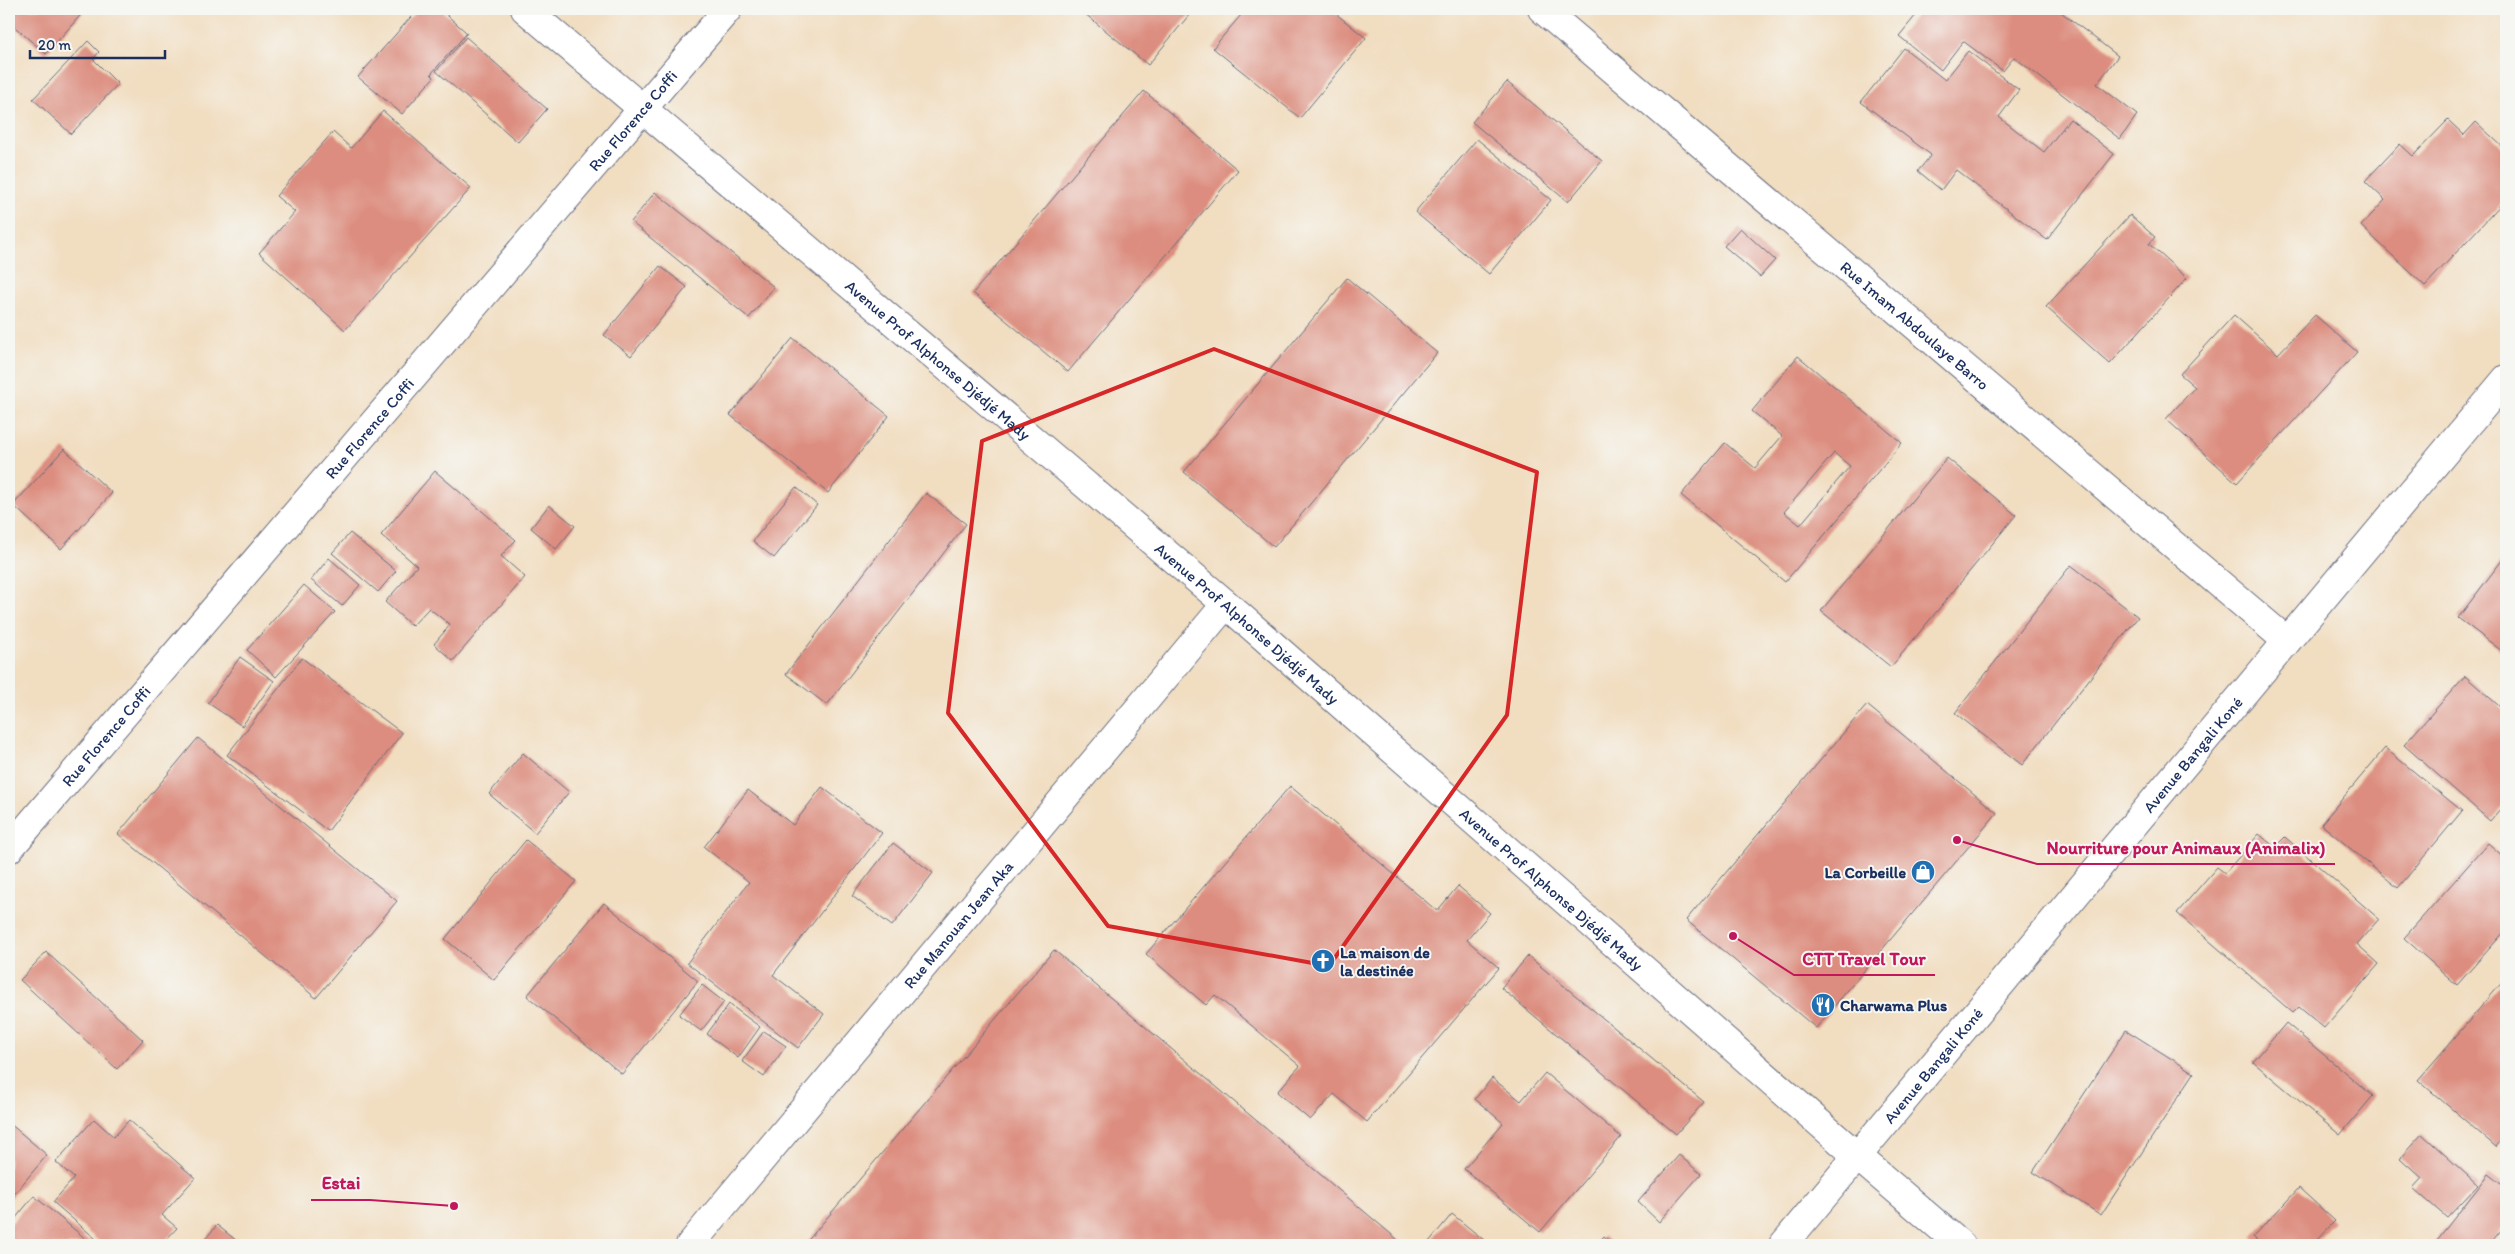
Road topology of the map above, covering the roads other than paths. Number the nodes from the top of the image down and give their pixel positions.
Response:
1 (525, 9) edge
2 (728, 9) edge
3 (1542, 9) edge
4 (643, 108) junction
5 (2506, 379) edge
6 (1226, 604) junction
7 (2287, 641) junction
8 (9, 848) edge
9 (1856, 1155) junction
10 (690, 1245) edge
11 (1783, 1245) edge
12 (1961, 1245) edge

1 - 4 street, Avenue Prof Alphonse Djédjé Mady
2 - 4 street, Rue Florence Coffi
3 - 7 street, Rue Imam Abdoulaye Barro
4 - 6 street, Avenue Prof Alphonse Djédjé Mady
4 - 8 street, Rue Florence Coffi
5 - 7 street, Avenue Bangali Koné
6 - 9 street, Avenue Prof Alphonse Djédjé Mady
6 - 10 street, Rue Manouan Jean Aka
7 - 9 street, Avenue Bangali Koné
9 - 11 street, Avenue Bangali Koné
9 - 12 street, Avenue Prof Alphonse Djédjé Mady

